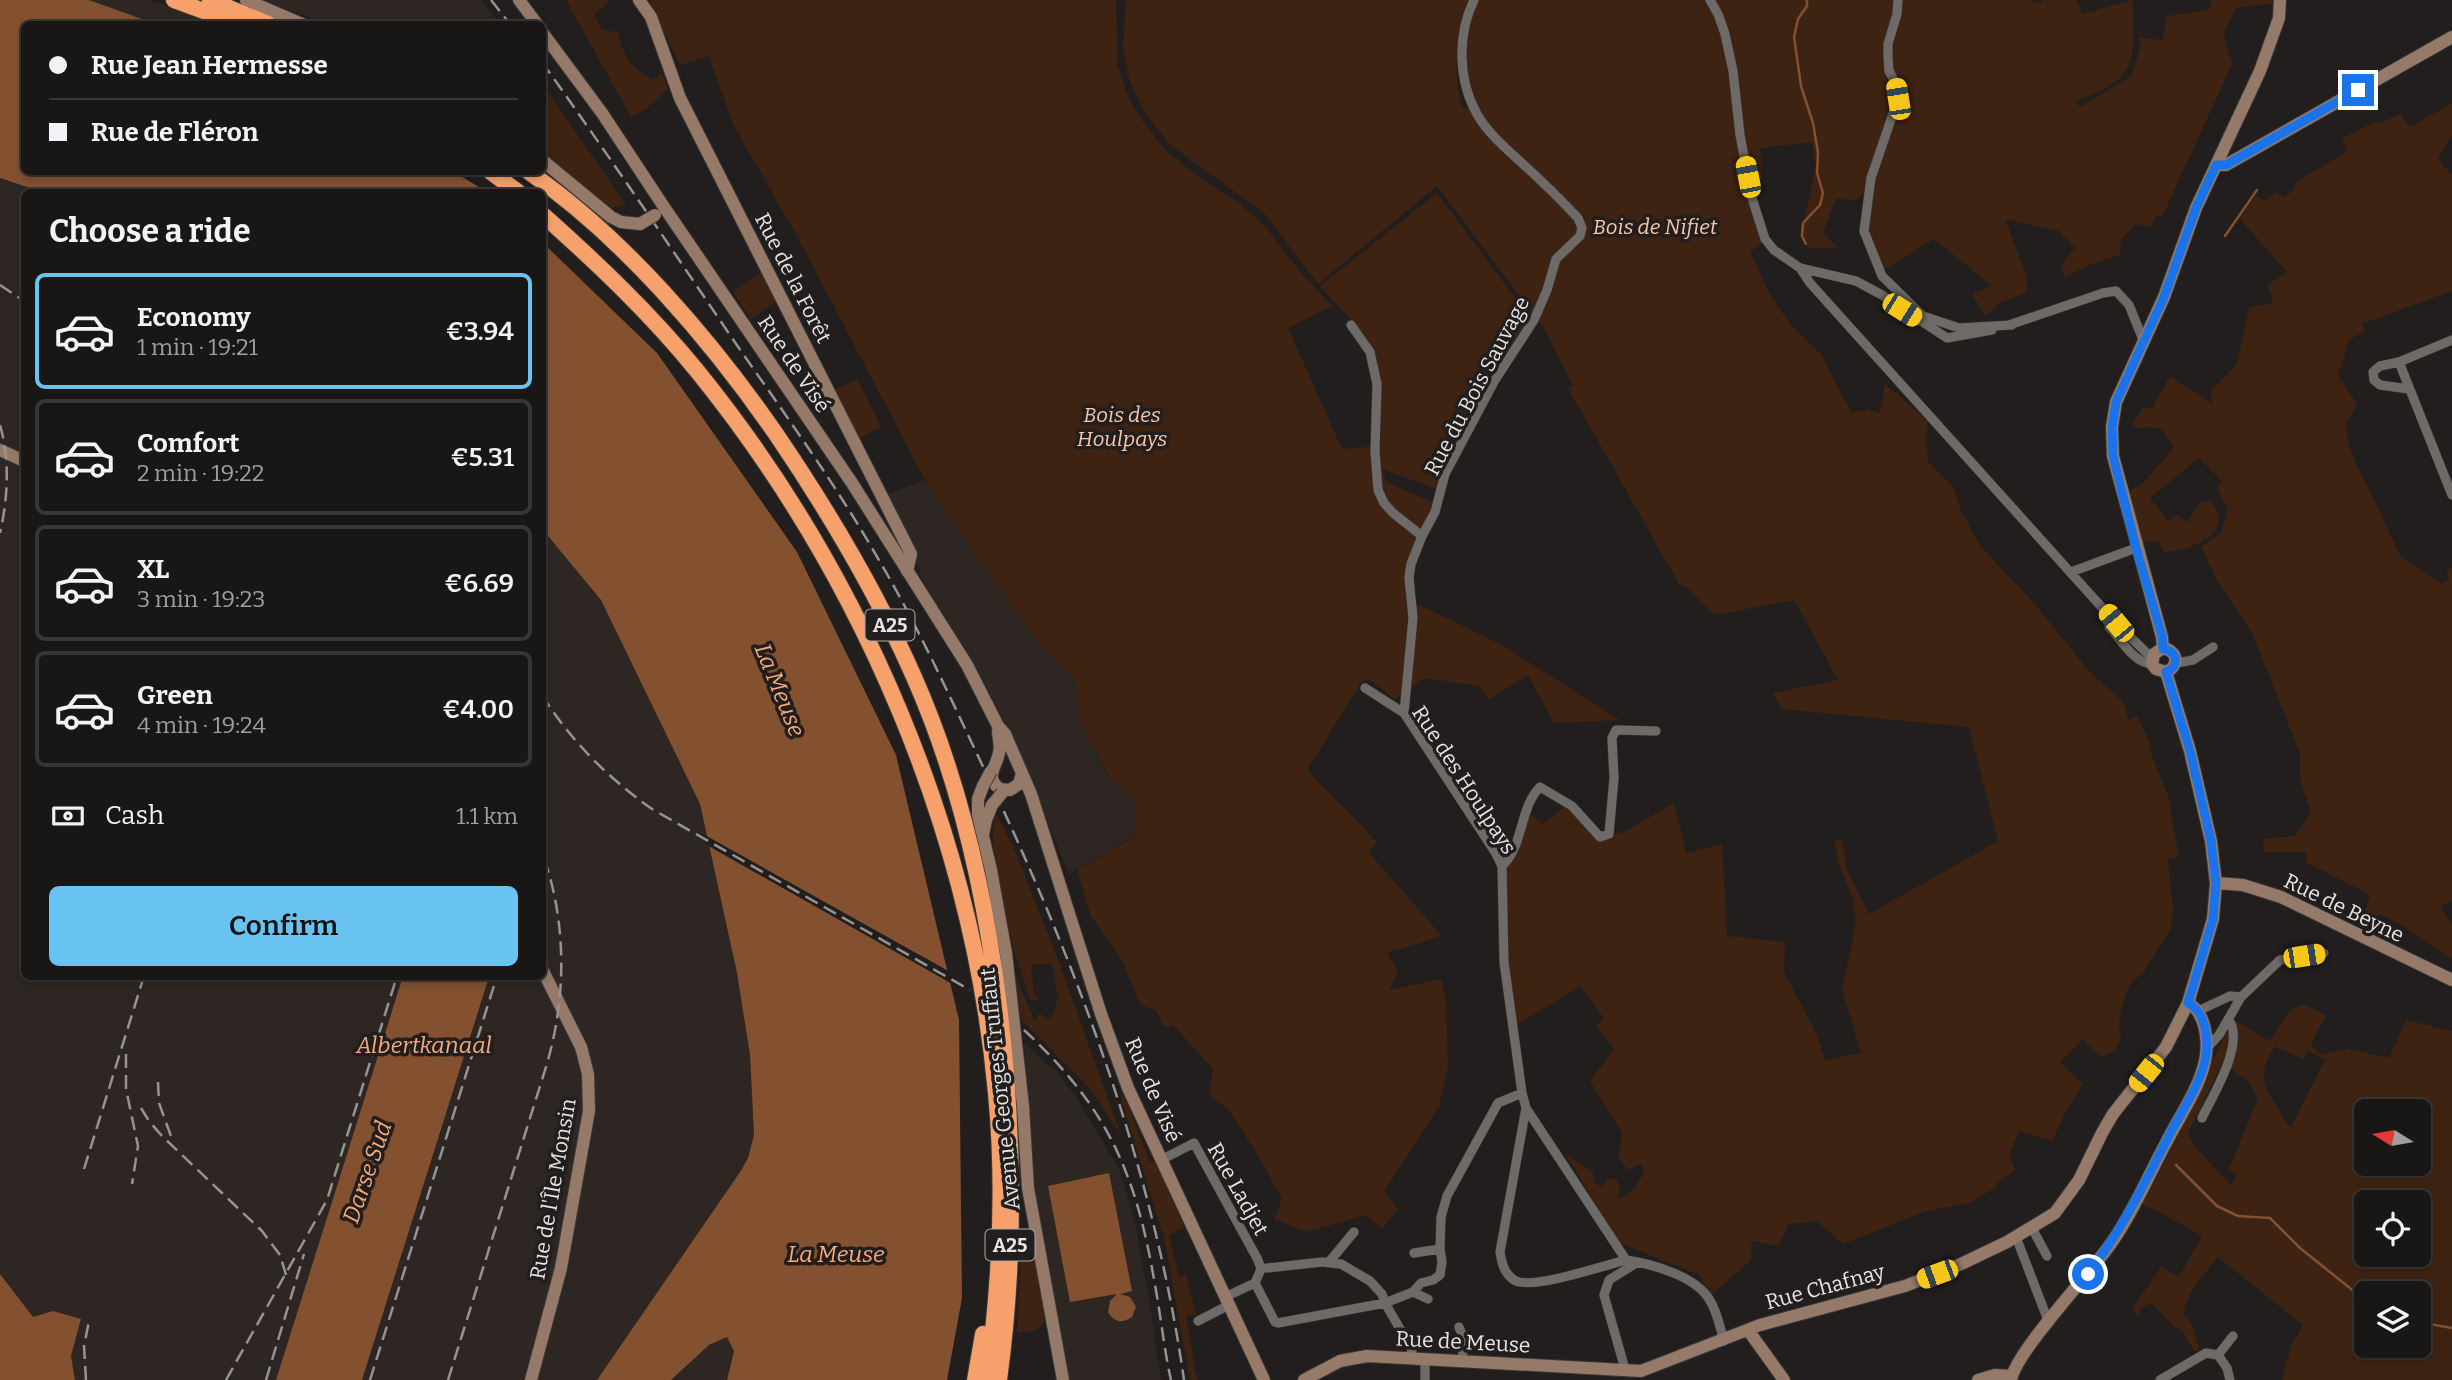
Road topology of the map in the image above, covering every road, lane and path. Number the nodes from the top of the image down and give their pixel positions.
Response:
1 (174, 0) edge
2 (210, 0) edge
3 (246, 0) edge
4 (519, 0) edge
5 (639, 0) edge
6 (1474, 0) edge
7 (1710, 0) edge
8 (1898, 0) edge
9 (2280, 3) edge
10 (231, 21) edge
11 (261, 21) edge
12 (295, 21) edge
13 (535, 21) edge
14 (546, 37) edge
15 (2452, 37) edge
16 (546, 163) edge
17 (2216, 165) junction
18 (495, 175) edge
19 (534, 175) edge
20 (513, 189) edge
21 (659, 211) junction
22 (546, 218) edge
23 (1800, 268) junction
24 (2012, 325) junction
25 (1351, 326) dead end
26 (2452, 340) edge
27 (2144, 343) junction
28 (2399, 362) junction
29 (2409, 388) junction
30 (0, 450) edge
31 (21, 460) edge
32 (2452, 495) edge
33 (1422, 536) junction
34 (2136, 548) junction
35 (906, 571) junction
36 (2071, 572) junction
37 (2109, 627) dead end
38 (2213, 647) dead end
39 (2163, 649) junction
40 (2152, 661) junction
41 (2171, 668) junction
42 (1365, 688) dead end
43 (1404, 713) junction
44 (998, 726) junction
45 (1656, 731) dead end
46 (994, 767) junction
47 (1020, 768) junction
48 (1005, 790) junction
49 (1033, 805) junction
50 (983, 835) junction
51 (1502, 866) junction
52 (2216, 883) junction
53 (2324, 953) dead end
54 (546, 977) edge
55 (2452, 980) edge
56 (2241, 997) junction
57 (2193, 1007) junction
58 (2229, 1020) junction
59 (2207, 1048) junction
60 (1522, 1093) junction
61 (1526, 1108) junction
62 (2202, 1118) dead end
63 (1161, 1160) junction
64 (2032, 1228) junction
65 (1354, 1232) dead end
66 (2017, 1237) junction
67 (1440, 1249) junction
68 (1414, 1254) dead end
69 (2047, 1256) dead end
70 (1626, 1259) junction
71 (1329, 1262) junction
72 (1638, 1262) junction
73 (1267, 1268) dead end
74 (1255, 1283) junction
75 (1413, 1292) junction
76 (1002, 1294) junction
77 (1428, 1299) dead end
78 (1227, 1301) junction
79 (1385, 1303) junction
80 (1198, 1321) dead end
81 (2049, 1323) junction
82 (1459, 1327) dead end
83 (1748, 1329) junction
84 (2233, 1336) dead end
85 (1724, 1341) junction
86 (2218, 1354) junction
87 (1419, 1359) junction
88 (1462, 1361) junction
89 (1632, 1373) edge
90 (2012, 1378) edge
91 (531, 1380) edge
92 (975, 1380) edge
93 (987, 1380) edge
94 (999, 1380) edge
95 (1008, 1380) edge
96 (1063, 1380) edge
97 (1264, 1380) edge
98 (1304, 1380) edge
99 (1425, 1380) edge
100 (1784, 1380) edge
101 (1978, 1380) edge
102 (2160, 1380) edge
103 (2230, 1380) edge

1 - 10 highway
2 - 11 highway
3 - 12 street
4 - 13 street
5 - 35 street, Rue de la Forêt
6 - 33 street, Rue du Bois Sauvage
7 - 23 street
8 - 24 street
9 - 17 street
14 - 21 street, Rue de Visé
15 - 17 street
16 - 21 street, bridge
17 - 27 street
18 - 20 highway
19 - 76 highway, A25
21 - 35 street, Rue de Visé
22 - 76 highway, A25
23 - 24 street
23 - 36 street
24 - 27 street
25 - 33 street
26 - 28 street
27 - 34 street
28 - 29 street
28 - 29 street
29 - 32 street
30 - 31 street
33 - 43 street, Rue du Bois Sauvage
34 - 36 street
34 - 39 street
35 - 44 street, Rue de Visé
36 - 40 street
37 - 40 street
38 - 41 street
39 - 40 street
39 - 41 street
40 - 41 street
41 - 52 street, Rue Chafnay
42 - 43 street, Rue des Houlpays
43 - 51 street, Rue des Houlpays
44 - 46 street, Rue de Visé
44 - 47 street, Rue de Visé
45 - 51 street
46 - 47 street
46 - 48 street
46 - 50 street, Avenue Georges Truffaut, bridge
47 - 48 street
47 - 49 street, Rue de Visé
48 - 49 street
48 - 50 street, Avenue Georges Truffaut, bridge
49 - 63 street, Rue de Visé
50 - 96 street, Avenue Georges Truffaut
51 - 60 street, Rue des Houlpays
52 - 55 street, Rue de Beyne
52 - 57 street, Rue Chafnay
53 - 56 street
54 - 91 street, Rue de l'Île Monsin
56 - 57 street
56 - 58 street
57 - 59 street
57 - 64 street, Rue Chafnay
58 - 59 street
58 - 62 street
59 - 81 street
60 - 61 street, Rue des Houlpays
60 - 67 street
61 - 70 street
61 - 70 street
63 - 74 street, Rue Ladjet
63 - 78 street, Rue de Visé
64 - 66 street, Rue Chafnay
64 - 69 street
65 - 71 street
66 - 81 street
66 - 83 street, Rue Chafnay
67 - 68 street
67 - 75 street
70 - 72 street
71 - 73 street
71 - 79 street
72 - 85 street
72 - 89 street
74 - 78 street
74 - 79 street
75 - 77 street
75 - 79 street
76 - 92 highway, A25
76 - 93 highway, A25
76 - 94 highway, A25
76 - 95 highway
78 - 80 street
78 - 97 street, Rue de Visé
79 - 87 street
81 - 90 street
82 - 88 street
83 - 85 street, Rue Chafnay
83 - 100 street
84 - 86 street
85 - 89 street, Rue Chafnay
86 - 102 street
86 - 103 street
87 - 88 street, Rue de Meuse
87 - 98 street, Rue de Meuse
87 - 99 street
88 - 89 street, Rue de Meuse
90 - 101 street

